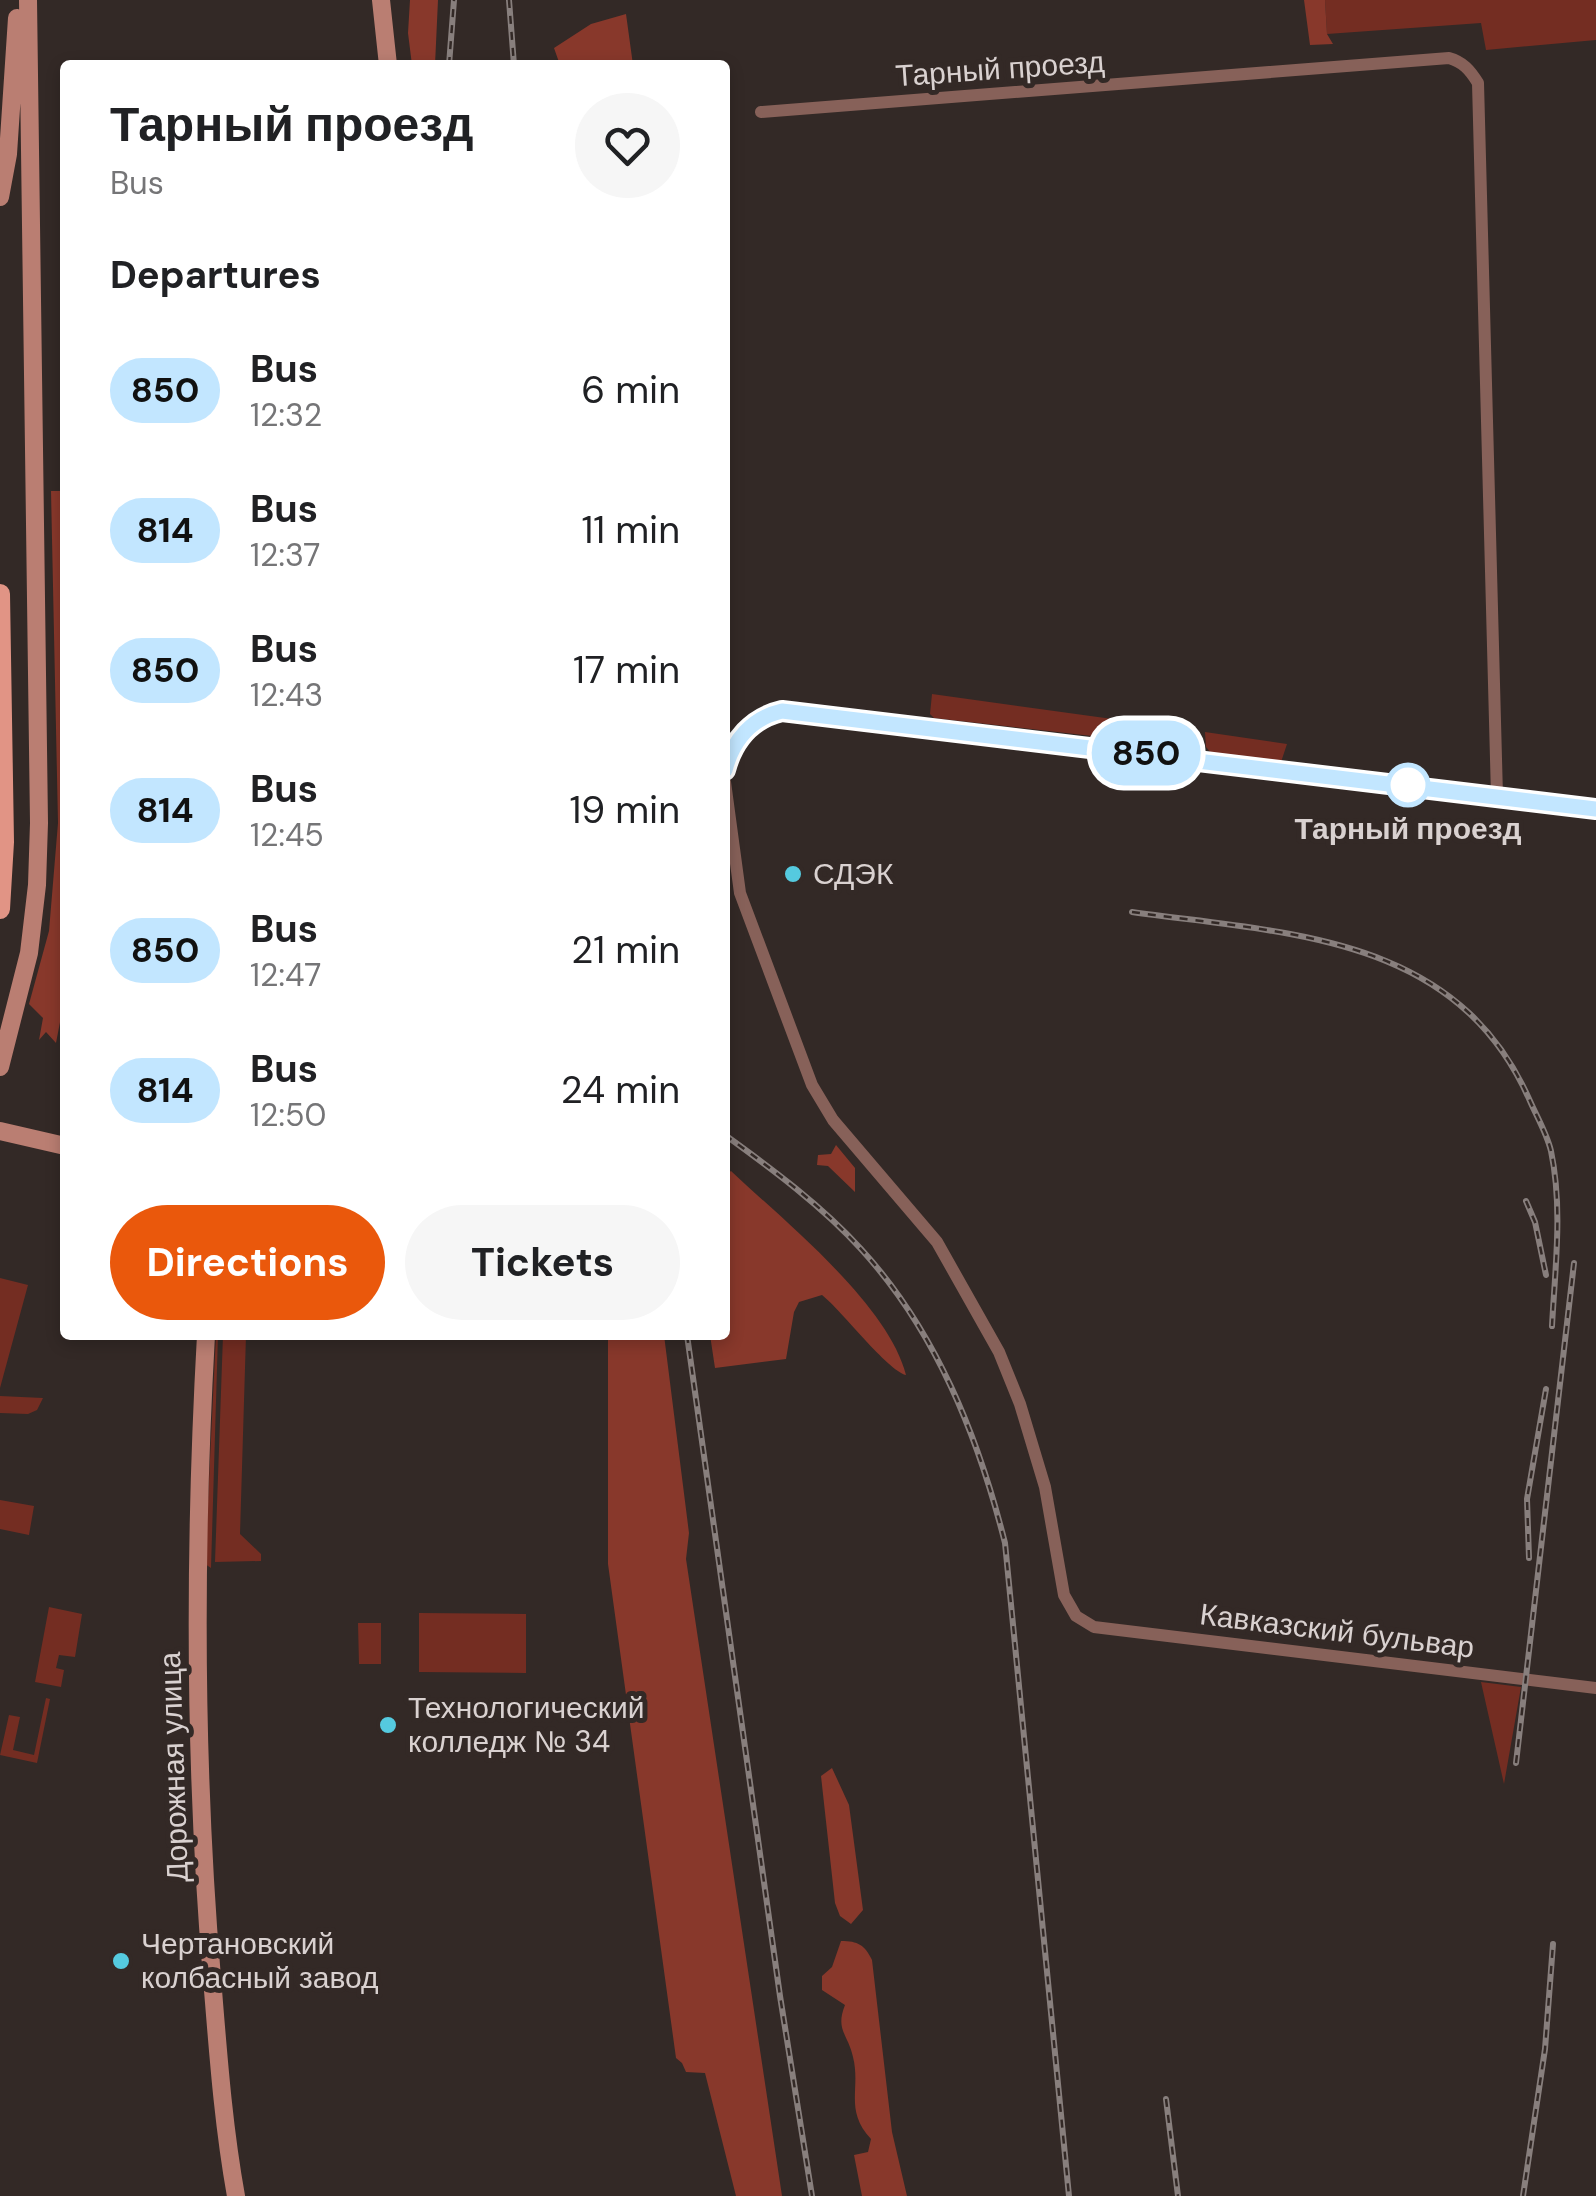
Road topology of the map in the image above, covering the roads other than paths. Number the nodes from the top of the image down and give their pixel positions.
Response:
1 (19, 0) edge
2 (28, 0) edge
3 (382, 0) edge
4 (388, 60) edge
5 (761, 112) dead end
6 (0, 196) edge
7 (0, 594) edge
8 (730, 758) edge
9 (1497, 796) junction
10 (1596, 809) edge
11 (730, 819) edge
12 (0, 909) edge
13 (0, 1067) edge
14 (0, 1131) edge
15 (60, 1145) edge
16 (206, 1340) edge
17 (1596, 1688) edge
18 (236, 2196) edge

1 - 6 main road
2 - 13 main road
3 - 4 main road
5 - 9 street, Тарный проезд
7 - 12 main road
8 - 9 street
9 - 10 street
11 - 17 street, Кавказский бульвар
14 - 15 main road
16 - 18 main road, Дорожная улица

